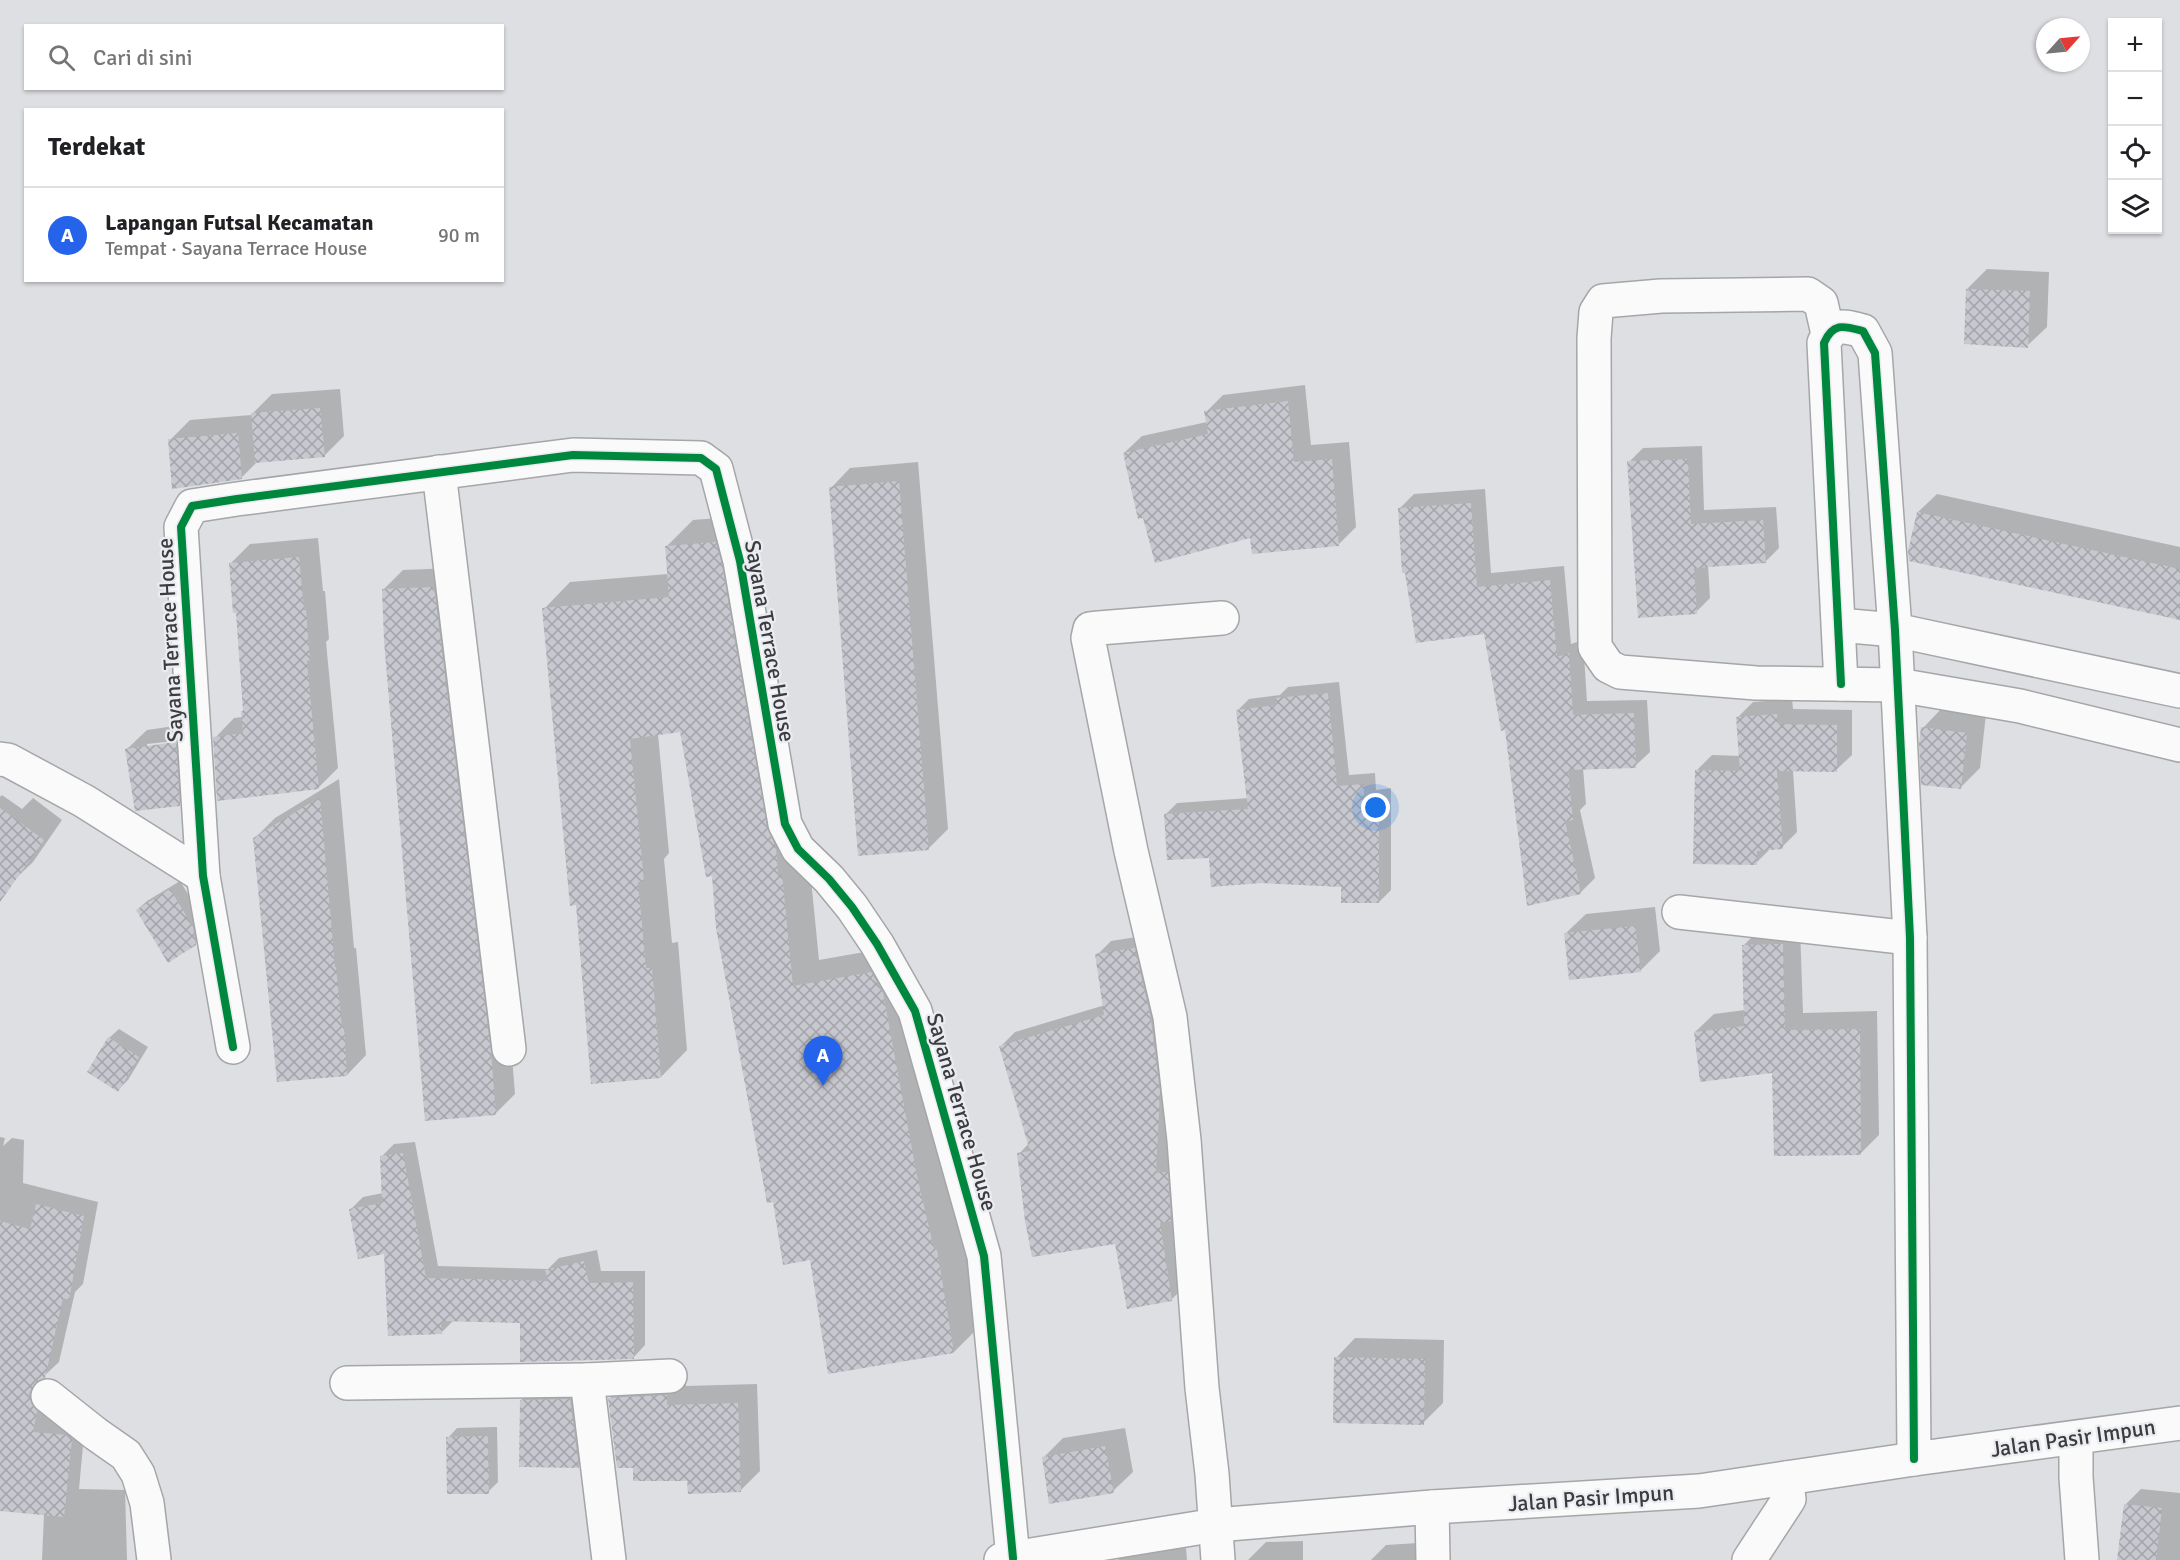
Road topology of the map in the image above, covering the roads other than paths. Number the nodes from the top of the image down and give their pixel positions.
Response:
1 (1828, 334) junction
2 (439, 472) junction
3 (1222, 618) dead end
4 (1839, 625) junction
5 (1895, 630) junction
6 (1841, 684) junction
7 (1898, 685) junction
8 (2180, 691) edge
9 (2180, 745) edge
10 (0, 759) edge
11 (203, 876) junction
12 (1679, 912) dead end
13 (1910, 938) junction
14 (233, 1047) dead end
15 (509, 1049) dead end
16 (670, 1376) dead end
17 (587, 1380) junction
18 (347, 1383) dead end
19 (48, 1396) dead end
20 (2180, 1423) edge
21 (2076, 1438) junction
22 (1914, 1459) junction
23 (1786, 1478) junction
24 (1432, 1507) junction
25 (1216, 1525) junction
26 (1007, 1559) edge
27 (154, 1560) edge
28 (609, 1560) edge
29 (1218, 1560) edge
30 (1433, 1560) edge
31 (1749, 1560) edge
32 (2082, 1560) edge

1 - 4 street
1 - 5 street
1 - 6 street
2 - 11 street, Sayana Terrace House
2 - 15 street
2 - 26 street, Sayana Terrace House
3 - 25 street
4 - 5 street
4 - 6 street
5 - 7 street
5 - 8 street
6 - 7 street
7 - 9 street
7 - 13 street
10 - 11 street
11 - 14 street, Sayana Terrace House
12 - 13 street
13 - 22 street
16 - 17 street
17 - 18 street
17 - 28 street
19 - 27 street
20 - 21 street, Jalan Pasir Impun
21 - 22 street, Jalan Pasir Impun
21 - 32 street
22 - 23 street, Jalan Pasir Impun
23 - 24 street, Jalan Pasir Impun
23 - 31 street
24 - 25 street, Jalan Pasir Impun
24 - 30 street
25 - 26 street, Jalan Pasir Impun
25 - 29 street

